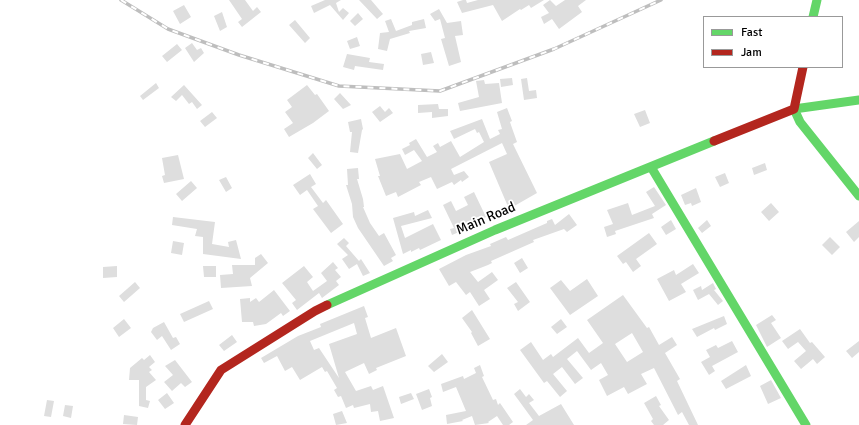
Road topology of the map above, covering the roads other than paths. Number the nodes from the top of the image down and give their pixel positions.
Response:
1 (817, 0) edge
2 (813, 16) edge
3 (803, 68) edge
4 (859, 100) edge
5 (794, 109) junction
6 (651, 167) junction
7 (859, 196) edge
8 (185, 425) edge
9 (806, 425) edge

1 - 2 main road
3 - 5 main road
4 - 5 main road, Main Road
5 - 6 main road, Main Road
5 - 7 main road
6 - 8 main road, Main Road
6 - 9 main road

